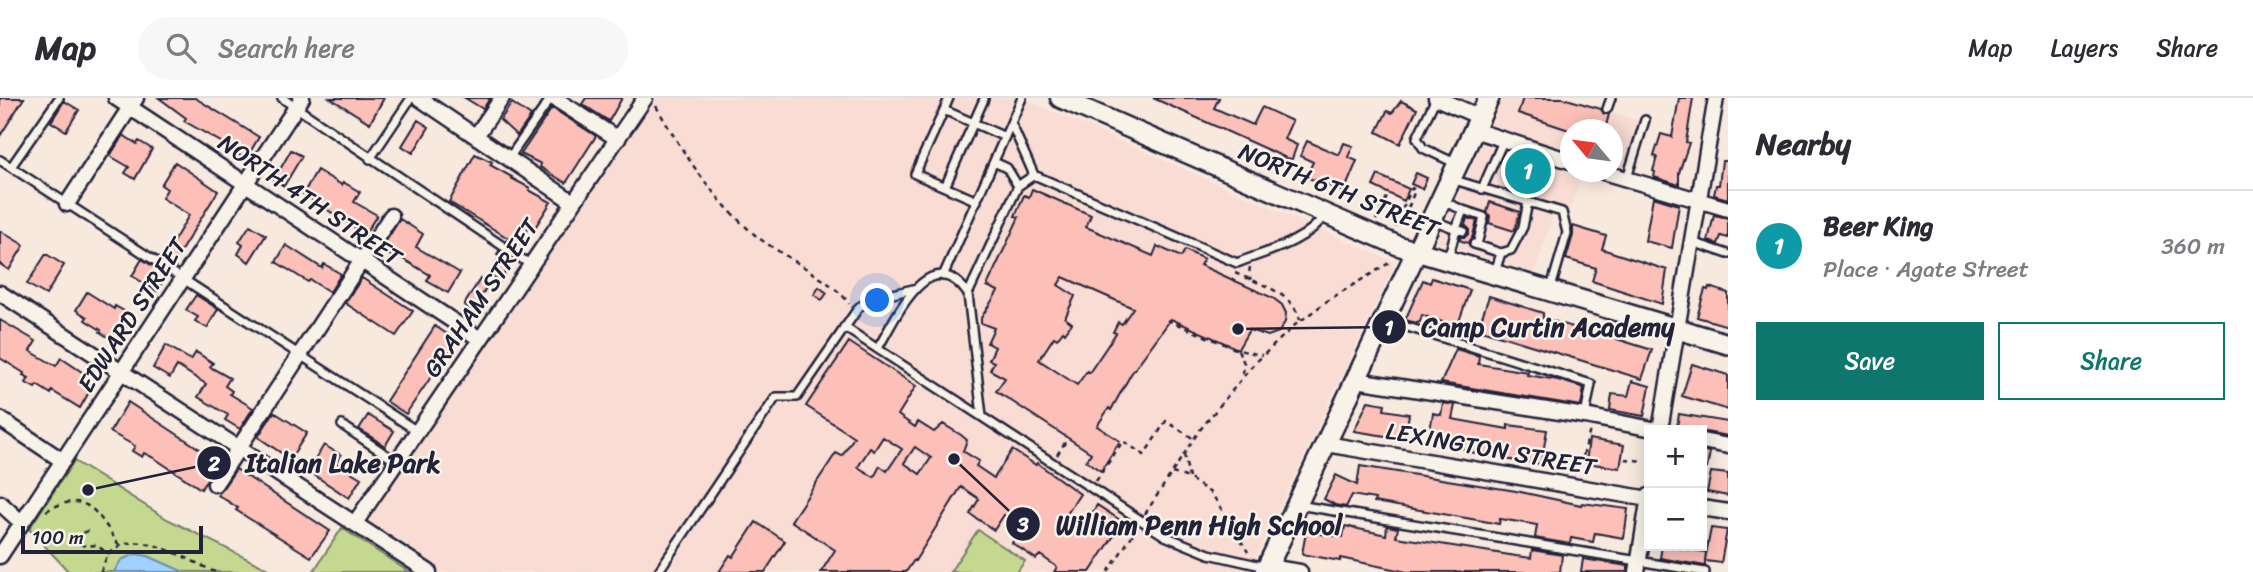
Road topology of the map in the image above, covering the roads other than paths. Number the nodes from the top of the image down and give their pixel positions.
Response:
1 (59, 98) edge
2 (116, 98) edge
3 (282, 98) edge
4 (411, 98) edge
5 (419, 98) edge
6 (502, 98) edge
7 (552, 98) edge
8 (949, 98) edge
9 (1022, 98) edge
10 (1436, 98) edge
11 (1489, 98) edge
12 (1611, 98) edge
13 (1716, 98) edge
14 (984, 99) edge
15 (1071, 100) edge
16 (651, 102) edge
17 (133, 103) edge
18 (299, 103) edge
19 (1607, 109) dead end
20 (944, 110) junction
21 (1646, 120) dead end
22 (973, 123) junction
23 (1011, 123) junction
24 (1477, 123) junction
25 (476, 136) junction
26 (1005, 137) junction
27 (618, 139) junction
28 (1504, 139) junction
29 (509, 158) junction
30 (1560, 158) edge
31 (370, 159) junction
32 (0, 160) edge
33 (994, 162) junction
34 (11, 167) junction
35 (1454, 171) junction
36 (1034, 175) junction
37 (1623, 178) edge
38 (1627, 179) junction
39 (245, 184) junction
40 (1018, 186) junction
41 (945, 187) junction
42 (1482, 188) junction
43 (1440, 200) junction
44 (1698, 200) junction
45 (976, 201) junction
46 (573, 202) junction
47 (1528, 202) junction
48 (67, 204) junction
49 (1728, 209) edge
50 (1463, 210) junction
51 (1325, 214) junction
52 (391, 216) dead end
53 (1432, 219) junction
54 (1460, 230) junction
55 (1691, 241) junction
56 (1416, 251) junction
57 (1501, 253) junction
58 (1728, 254) edge
59 (1447, 260) junction
60 (361, 261) junction
61 (531, 265) junction
62 (1494, 273) junction
63 (943, 276) junction
64 (182, 279) junction
65 (913, 289) junction
66 (1551, 290) junction
67 (0, 293) edge
68 (968, 293) junction
69 (1384, 320) junction
70 (844, 327) junction
71 (1678, 327) junction
72 (480, 339) junction
73 (1728, 344) edge
74 (878, 348) junction
75 (299, 355) junction
76 (121, 372) junction
77 (1356, 380) junction
78 (982, 416) junction
79 (0, 419) edge
80 (1588, 419) junction
81 (342, 425) dead end
82 (1660, 425) edge
83 (1644, 428) edge
84 (417, 432) junction
85 (1707, 442) edge
86 (1326, 444) junction
87 (1728, 446) edge
88 (238, 449) junction
89 (63, 461) junction
90 (397, 461) junction
91 (215, 484) dead end
92 (1644, 497) edge
93 (0, 503) edge
94 (1297, 505) junction
95 (1707, 509) edge
96 (1728, 512) edge
97 (22, 523) junction
98 (355, 523) junction
99 (1644, 529) edge
100 (0, 556) edge
101 (1638, 567) edge
102 (1267, 570) edge
103 (429, 572) edge
104 (658, 572) edge
105 (1300, 572) edge
106 (1705, 572) edge

1 - 34 lane
2 - 17 street, NORTH 4TH STREET
3 - 18 lane
4 - 31 lane
5 - 25 street
6 - 25 street
7 - 27 street
7 - 29 lane
8 - 20 lane
9 - 23 lane
10 - 24 street
10 - 35 lane
11 - 24 main road
12 - 19 lane
13 - 44 street
14 - 22 lane
15 - 51 street, NORTH 6TH STREET
16 - 27 street, GRAHAM STREET
17 - 39 street, NORTH 4TH STREET
17 - 48 street
18 - 31 lane
18 - 39 street, EDWARD STREET
20 - 22 lane
20 - 41 lane
21 - 38 lane
22 - 26 lane
22 - 41 lane
23 - 26 lane
23 - 36 lane
24 - 28 street
24 - 35 main road
25 - 29 street
26 - 33 lane
27 - 46 street, GRAHAM STREET
28 - 30 street
28 - 42 lane
29 - 46 street
31 - 61 lane
32 - 34 lane
33 - 40 lane
33 - 45 lane
34 - 48 lane
35 - 42 lane
35 - 43 main road
36 - 40 lane
36 - 51 lane
37 - 38 street
38 - 44 street
39 - 60 street, NORTH 4TH STREET
39 - 64 street, EDWARD STREET
40 - 68 lane
41 - 45 lane
42 - 47 lane
43 - 50 lane
43 - 53 main road
44 - 49 street
44 - 55 street
45 - 63 lane
46 - 61 street, GRAHAM STREET
47 - 57 lane
47 - 66 lane
48 - 64 lane
50 - 54 lane
50 - 57 lane
51 - 56 street, NORTH 6TH STREET
52 - 60 street
53 - 54 lane
53 - 56 main road
54 - 59 lane
55 - 58 lane
55 - 71 street
56 - 59 main road, NORTH 6TH STREET
56 - 69 main road
57 - 62 lane
59 - 62 main road, NORTH 6TH STREET
60 - 72 street, NORTH 4TH STREET
60 - 75 street
61 - 72 street, GRAHAM STREET
62 - 66 main road, NORTH 6TH STREET
63 - 65 lane
63 - 68 lane
64 - 75 lane
64 - 76 street, EDWARD STREET
65 - 70 lane
65 - 74 lane
66 - 71 main road, NORTH 6TH STREET
67 - 76 street
68 - 78 lane
69 - 77 main road
69 - 80 lane
70 - 74 lane
70 - 104 lane
71 - 73 main road, NORTH 6TH STREET
71 - 82 street
72 - 84 street, GRAHAM STREET
74 - 78 lane
75 - 84 lane
75 - 88 street
76 - 88 street
76 - 89 street, EDWARD STREET
77 - 80 street
77 - 86 main road
78 - 102 lane
79 - 89 street
80 - 83 street
81 - 90 lane
84 - 90 street, GRAHAM STREET
85 - 87 street
86 - 92 street, LEXINGTON STREET
86 - 94 main road
88 - 91 street
88 - 98 street
89 - 97 street, EDWARD STREET
90 - 98 street, GRAHAM STREET
93 - 97 street
94 - 101 lane
94 - 102 main road
95 - 96 street
97 - 100 street, EDWARD STREET
98 - 103 street
99 - 101 street
101 - 106 lane
102 - 105 street

